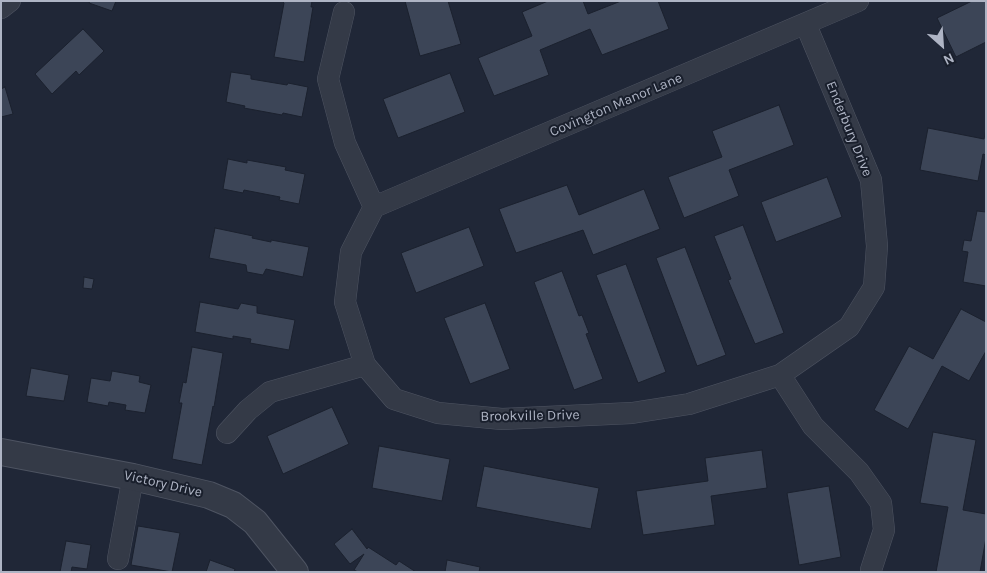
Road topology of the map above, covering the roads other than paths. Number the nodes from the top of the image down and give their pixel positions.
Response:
1 (10, 1) edge
2 (858, 1) edge
3 (1, 8) edge
4 (344, 12) dead end
5 (806, 25) junction
6 (374, 207) junction
7 (365, 365) junction
8 (780, 375) junction
9 (227, 433) dead end
10 (1, 452) edge
11 (133, 477) junction
12 (118, 559) dead end
13 (870, 570) dead end
14 (295, 572) edge

1 - 3 street
2 - 5 street, Covington Manor Lane
4 - 6 street
5 - 6 street, Covington Manor Lane
5 - 8 street, Enderbury Drive
6 - 7 street, Brookville Drive
7 - 8 street, Brookville Drive
7 - 9 street
8 - 13 street
10 - 11 street, Victory Drive
11 - 12 street
11 - 14 street, Victory Drive

